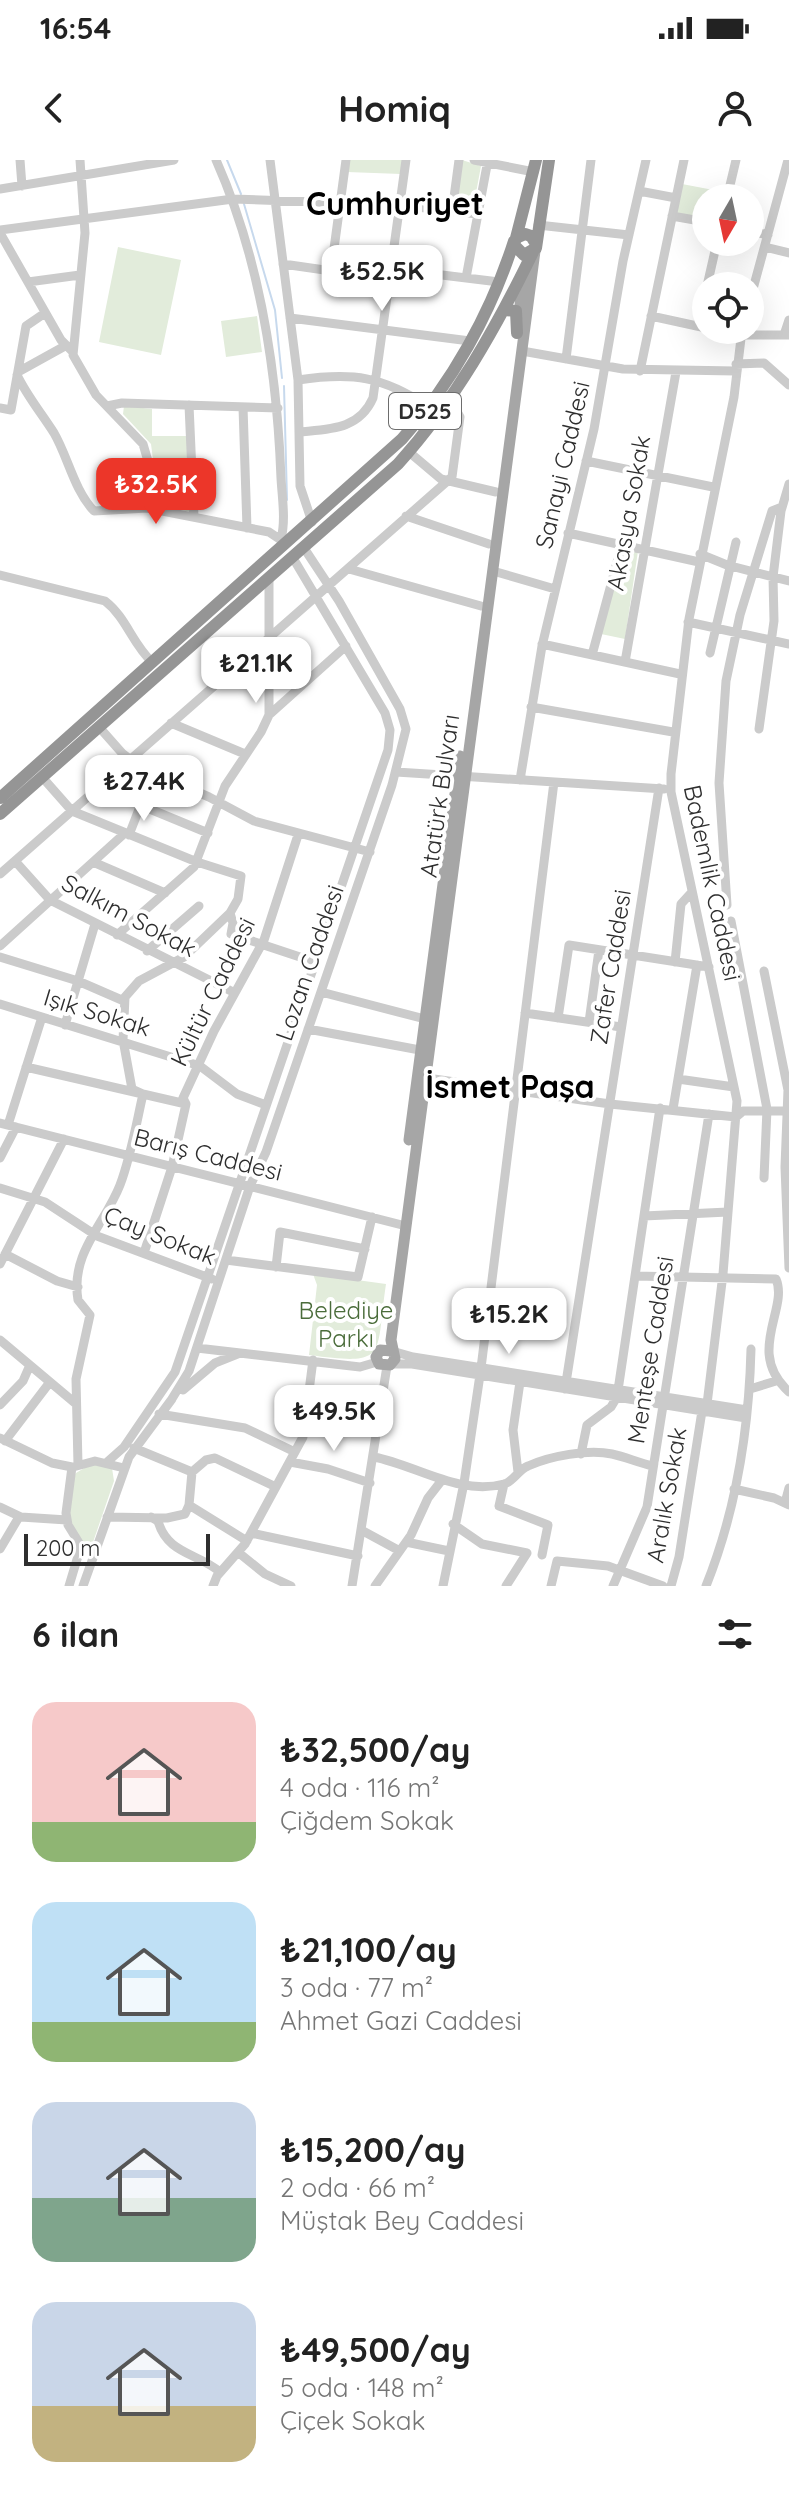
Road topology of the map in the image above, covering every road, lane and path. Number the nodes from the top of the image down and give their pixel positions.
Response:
1 (20, 160) edge
2 (80, 160) edge
3 (174, 160) edge
4 (216, 160) edge
5 (270, 160) edge
6 (346, 160) edge
7 (406, 160) edge
8 (459, 160) edge
9 (474, 160) edge
10 (549, 160) edge
11 (591, 160) edge
12 (646, 160) edge
13 (684, 160) edge
14 (736, 160) edge
15 (788, 160) edge
16 (487, 162) edge
17 (535, 166) edge
18 (81, 176) junction
19 (730, 184) edge
20 (22, 186) junction
21 (0, 189) edge
22 (639, 191) junction
23 (676, 198) junction
24 (233, 199) junction
25 (275, 199) junction
26 (340, 202) junction
27 (400, 205) junction
28 (452, 212) junction
29 (477, 214) junction
30 (672, 216) junction
31 (84, 219) junction
32 (692, 220) edge
33 (541, 223) junction
34 (582, 228) junction
35 (0, 232) edge
36 (764, 234) edge
37 (629, 235) junction
38 (768, 235) junction
39 (518, 241) junction
40 (765, 247) junction
41 (535, 248) junction
42 (789, 253) edge
43 (283, 264) junction
44 (331, 271) junction
45 (758, 272) edge
46 (80, 275) junction
47 (521, 276) junction
48 (466, 278) junction
49 (387, 279) junction
50 (28, 282) junction
51 (499, 282) junction
52 (504, 310) junction
53 (45, 313) junction
54 (651, 316) junction
55 (290, 318) junction
56 (789, 320) edge
57 (692, 325) edge
58 (381, 329) junction
59 (517, 333) junction
60 (764, 334) edge
61 (787, 335) edge
62 (470, 341) junction
63 (739, 344) edge
64 (69, 349) junction
65 (522, 351) junction
66 (566, 359) junction
67 (607, 367) junction
68 (735, 368) junction
69 (640, 371) junction
70 (676, 372) junction
71 (17, 374) junction
72 (298, 380) junction
73 (376, 380) junction
74 (789, 385) edge
75 (450, 399) junction
76 (189, 405) junction
77 (107, 406) junction
78 (243, 407) junction
79 (429, 407) junction
80 (0, 408) edge
81 (278, 408) junction
82 (299, 432) junction
83 (409, 452) junction
84 (586, 461) junction
85 (655, 475) junction
86 (445, 481) junction
87 (789, 484) edge
88 (713, 487) junction
89 (496, 492) junction
90 (782, 507) junction
91 (153, 509) junction
92 (406, 516) junction
93 (194, 517) junction
94 (312, 522) junction
95 (247, 528) junction
96 (568, 533) junction
97 (284, 542) junction
98 (736, 542) dead end
99 (489, 544) junction
100 (622, 544) junction
101 (304, 548) junction
102 (643, 549) junction
103 (293, 558) junction
104 (700, 558) junction
105 (730, 566) junction
106 (349, 569) junction
107 (493, 571) junction
108 (754, 573) junction
109 (0, 575) edge
110 (773, 577) junction
111 (269, 579) junction
112 (789, 581) edge
113 (330, 586) junction
114 (555, 589) junction
115 (317, 597) junction
116 (481, 606) junction
117 (688, 622) junction
118 (716, 628) junction
119 (736, 633) junction
120 (269, 638) junction
121 (771, 640) junction
122 (542, 644) junction
123 (789, 644) edge
124 (346, 646) junction
125 (710, 653) dead end
126 (592, 655) junction
127 (625, 662) junction
128 (153, 663) junction
129 (680, 674) junction
130 (531, 707) junction
131 (269, 715) junction
132 (171, 723) junction
133 (99, 727) junction
134 (759, 729) dead end
135 (673, 732) junction
136 (245, 754) junction
137 (129, 760) junction
138 (396, 772) junction
139 (153, 773) junction
140 (461, 776) junction
141 (42, 777) junction
142 (520, 780) junction
143 (554, 782) junction
144 (659, 788) junction
145 (670, 789) junction
146 (0, 798) edge
147 (219, 802) junction
148 (140, 805) junction
149 (72, 811) junction
150 (0, 814) edge
151 (208, 833) junction
152 (127, 834) junction
153 (298, 835) junction
154 (355, 849) junction
155 (370, 852) junction
156 (15, 861) junction
157 (93, 862) junction
158 (197, 862) junction
159 (0, 874) edge
160 (692, 892) junction
161 (165, 893) junction
162 (50, 900) junction
163 (727, 905) dead end
164 (199, 906) dead end
165 (230, 913) junction
166 (731, 921) dead end
167 (95, 924) junction
168 (117, 935) junction
169 (261, 945) junction
170 (0, 946) edge
171 (599, 950) junction
172 (147, 951) junction
173 (633, 955) junction
174 (0, 957) edge
175 (175, 962) junction
176 (315, 962) junction
177 (675, 962) junction
178 (697, 965) junction
179 (709, 967) junction
180 (764, 971) dead end
181 (78, 981) junction
182 (321, 992) junction
183 (235, 993) junction
184 (124, 1001) junction
185 (0, 1004) edge
186 (525, 1013) junction
187 (42, 1017) junction
188 (558, 1018) junction
189 (425, 1019) junction
190 (589, 1022) junction
191 (65, 1025) junction
192 (621, 1027) junction
193 (308, 1029) junction
194 (124, 1043) junction
195 (425, 1051) junction
196 (200, 1066) junction
197 (26, 1067) junction
198 (421, 1077) junction
199 (678, 1079) junction
200 (734, 1087) junction
201 (515, 1089) junction
202 (143, 1094) junction
203 (186, 1104) junction
204 (610, 1104) junction
205 (266, 1105) junction
206 (660, 1108) junction
207 (673, 1109) junction
208 (768, 1111) junction
209 (788, 1111) edge
210 (709, 1114) junction
211 (736, 1117) junction
212 (8, 1125) edge
213 (64, 1139) junction
214 (129, 1156) junction
215 (0, 1158) edge
216 (172, 1167) junction
217 (764, 1178) dead end
218 (245, 1185) junction
219 (0, 1188) edge
220 (34, 1197) junction
221 (694, 1212) junction
222 (728, 1212) junction
223 (644, 1216) junction
224 (372, 1217) junction
225 (402, 1225) junction
226 (91, 1232) junction
227 (365, 1249) junction
228 (144, 1253) junction
229 (5, 1254) junction
230 (226, 1260) junction
231 (0, 1264) edge
232 (276, 1267) junction
233 (789, 1268) edge
234 (683, 1275) junction
235 (635, 1276) junction
236 (208, 1277) junction
237 (723, 1277) junction
238 (219, 1281) junction
239 (78, 1287) junction
240 (0, 1340) edge
241 (197, 1348) junction
242 (751, 1349) dead end
243 (240, 1353) junction
244 (386, 1359) junction
245 (313, 1360) junction
246 (30, 1365) junction
247 (480, 1372) junction
248 (776, 1381) junction
249 (50, 1382) junction
250 (520, 1382) junction
251 (565, 1386) junction
252 (750, 1389) junction
253 (789, 1392) edge
254 (617, 1394) junction
255 (663, 1401) junction
256 (170, 1402) junction
257 (75, 1403) junction
258 (0, 1405) edge
259 (704, 1407) junction
260 (159, 1414) junction
261 (747, 1414) junction
262 (3, 1440) edge
263 (129, 1448) junction
264 (295, 1452) junction
265 (581, 1454) junction
266 (374, 1457) junction
267 (290, 1462) junction
268 (106, 1463) junction
269 (75, 1466) junction
270 (653, 1466) junction
271 (124, 1468) junction
272 (192, 1472) junction
273 (518, 1472) junction
274 (442, 1480) junction
275 (370, 1483) junction
276 (464, 1483) junction
277 (504, 1484) junction
278 (276, 1487) junction
279 (789, 1488) edge
280 (734, 1489) junction
281 (787, 1504) edge
282 (189, 1505) junction
283 (0, 1507) edge
284 (19, 1517) junction
285 (107, 1517) junction
286 (151, 1517) junction
287 (67, 1520) junction
288 (453, 1524) junction
289 (363, 1531) junction
290 (249, 1537) junction
291 (402, 1546) junction
292 (0, 1549) edge
293 (449, 1551) junction
294 (239, 1553) junction
295 (542, 1555) dead end
296 (358, 1556) junction
297 (622, 1570) junction
298 (220, 1572) junction
299 (377, 1583) edge
300 (69, 1586) edge
301 (83, 1586) edge
302 (213, 1586) edge
303 (291, 1586) edge
304 (352, 1586) edge
305 (391, 1586) edge
306 (443, 1586) edge
307 (506, 1586) edge
308 (551, 1586) edge
309 (613, 1586) edge
310 (663, 1586) edge
311 (671, 1586) edge
312 (706, 1586) edge

1 - 20 street
2 - 18 street
3 - 18 street
4 - 24 street
5 - 25 street
6 - 26 street
7 - 27 street
8 - 28 street
9 - 16 street
10 - 33 highway, D525
11 - 34 street
12 - 22 street, Sanayi Caddesi
13 - 23 street
14 - 19 street
15 - 38 street
16 - 17 street
16 - 29 street
17 - 39 highway, D525
18 - 20 street
18 - 31 street
20 - 21 street
22 - 23 street
22 - 37 street, Sanayi Caddesi
23 - 30 street
24 - 25 street
24 - 31 street
24 - 81 street
25 - 26 street
25 - 43 street
26 - 27 street
26 - 44 street
27 - 28 street
27 - 49 street
28 - 29 street
29 - 48 street
30 - 32 street
30 - 54 street
31 - 35 street
31 - 46 street
33 - 34 street
33 - 39 street
33 - 41 highway, D525
34 - 37 street
34 - 66 street
35 - 50 street
36 - 38 street
37 - 67 street, Sanayi Caddesi
38 - 40 street
39 - 41 highway
39 - 41 highway
39 - 47 highway
39 - 51 highway, D525
40 - 42 street
40 - 45 street
41 - 47 highway, D525
41 - 65 main road, Atatürk Bulvarı
43 - 44 street
43 - 55 street
44 - 49 street
46 - 50 street
46 - 64 street
47 - 52 highway, D525
47 - 59 main road, Atatürk Bulvarı
48 - 49 street
48 - 51 street
49 - 58 street
50 - 53 street
51 - 62 highway, D525
52 - 59 highway
52 - 75 highway, D525
53 - 64 street
53 - 71 street
54 - 57 street
54 - 69 street
55 - 58 street
55 - 72 street
56 - 61 street
58 - 62 street
58 - 73 street
59 - 89 main road, Atatürk Bulvarı
60 - 61 street
62 - 79 highway, D525
63 - 68 street, Bademlik Caddesi
64 - 71 street
64 - 77 street
65 - 66 street
65 - 107 main road, Atatürk Bulvarı
66 - 67 street
67 - 69 street
67 - 84 street, Sanayi Caddesi
68 - 70 street
68 - 74 street
68 - 88 street, Bademlik Caddesi
69 - 70 street
70 - 85 street, Akasya Sokak
71 - 80 street
71 - 91 street
72 - 73 street
72 - 82 street
73 - 79 street
73 - 82 street
75 - 83 highway, D525
75 - 86 street
76 - 77 street
76 - 78 street
76 - 93 street
77 - 91 street
78 - 81 street
78 - 95 street
79 - 94 highway, D525
81 - 97 street
82 - 94 street
83 - 86 street
83 - 101 highway, D525
84 - 85 street
84 - 96 street, Sanayi Caddesi
85 - 88 street
85 - 102 street, Akasya Sokak
86 - 89 street
86 - 92 street
87 - 90 street
88 - 104 street, Bademlik Caddesi
89 - 99 main road, Atatürk Bulvarı
90 - 108 street
90 - 110 street
91 - 93 street
92 - 99 street
92 - 106 street
93 - 95 street
94 - 97 highway, D525
95 - 97 street
96 - 100 street
96 - 114 street, Sanayi Caddesi
97 - 128 highway, D525
98 - 105 street
99 - 116 main road, Atatürk Bulvarı
100 - 102 street
100 - 126 street, Akasya Sokak
101 - 103 highway, D525
101 - 113 street, Lozan Caddesi
102 - 104 street
102 - 127 street, Akasya Sokak
103 - 111 highway, D525
103 - 115 street
104 - 105 street
104 - 117 street, Bademlik Caddesi
105 - 108 street
105 - 118 street
106 - 113 street
106 - 116 street
107 - 114 street
107 - 140 main road, Atatürk Bulvarı
108 - 110 street
108 - 119 street
109 - 128 street
110 - 112 street
110 - 121 street
111 - 120 street
111 - 133 highway, D525
113 - 115 street
113 - 138 street, Lozan Caddesi
114 - 122 street, Sanayi Caddesi
115 - 120 street
115 - 124 street
116 - 140 main road, Atatürk Bulvarı
117 - 118 street
117 - 129 street, Bademlik Caddesi
118 - 119 street
118 - 125 street
119 - 121 street
119 - 163 street
120 - 131 street
120 - 132 street
121 - 123 street
121 - 134 street
122 - 126 street
122 - 130 street, Sanayi Caddesi
124 - 131 street
124 - 154 street
126 - 127 street
127 - 129 street
128 - 146 highway, D525
129 - 135 street, Bademlik Caddesi
130 - 135 street
130 - 142 street, Sanayi Caddesi
131 - 136 street
132 - 136 street
132 - 137 street
133 - 137 street
133 - 141 highway, D525
135 - 145 street, Bademlik Caddesi
136 - 147 street
137 - 139 street
137 - 149 street
138 - 140 street
138 - 155 street, Lozan Caddesi
139 - 147 street
139 - 148 street
140 - 142 street
140 - 189 main road, Atatürk Bulvarı
140 - 195 main road, Atatürk Bulvarı
141 - 149 street
141 - 150 highway, D525
142 - 143 street
143 - 144 street
143 - 186 street
144 - 145 street
144 - 173 street, Zafer Caddesi
145 - 160 street, Bademlik Caddesi
147 - 151 street
147 - 153 street
148 - 151 street
148 - 152 street
149 - 152 street
149 - 156 street
151 - 158 street
152 - 157 street
152 - 158 street
153 - 154 street
153 - 169 street, Kültür Caddesi
154 - 155 street
154 - 176 street
155 - 182 street, Lozan Caddesi
156 - 159 street
156 - 162 street, Salkım Sokak
157 - 161 street
157 - 162 street
158 - 161 street
158 - 165 street
160 - 177 street
160 - 179 street, Bademlik Caddesi
161 - 168 street
162 - 167 street, Salkım Sokak
162 - 170 street
164 - 172 street
165 - 169 street
165 - 175 street
166 - 208 street
167 - 168 street, Salkım Sokak
167 - 181 street
168 - 172 street, Salkım Sokak
169 - 176 street
169 - 183 street, Kültür Caddesi
171 - 173 street
171 - 188 street
171 - 190 street
172 - 175 street, Salkım Sokak
173 - 177 street
173 - 192 street, Zafer Caddesi
174 - 181 street
175 - 183 street, Salkım Sokak
175 - 184 street
176 - 205 street
177 - 178 street
178 - 179 street
178 - 199 street
179 - 200 street, Bademlik Caddesi
180 - 209 street
181 - 184 street
181 - 191 street
182 - 189 street
182 - 193 street, Lozan Caddesi
183 - 196 street, Kültür Caddesi
184 - 194 street
185 - 187 street, Işık Sokak
186 - 188 street
186 - 201 street
187 - 191 street, Işık Sokak
187 - 197 street
188 - 190 street
189 - 195 main road, Atatürk Bulvarı
190 - 192 street
191 - 194 street, Işık Sokak
192 - 204 street, Zafer Caddesi
193 - 195 street
193 - 218 street, Lozan Caddesi
194 - 196 street, Işık Sokak
194 - 202 street
195 - 198 main road, Atatürk Bulvarı
196 - 203 street, Kültür Caddesi
196 - 205 street, Işık Sokak
197 - 202 street
197 - 212 street
198 - 201 street
198 - 225 main road, Atatürk Bulvarı
199 - 200 street
199 - 207 street
200 - 211 street, Bademlik Caddesi
201 - 204 street
201 - 247 street
202 - 203 street
202 - 214 street
203 - 216 street, Kültür Caddesi
204 - 206 street
204 - 251 street, Zafer Caddesi
205 - 218 street
206 - 207 street
206 - 223 street
207 - 210 street
208 - 209 street
208 - 211 street
208 - 217 street
209 - 233 street
210 - 211 street
210 - 221 street, Menteşe Caddesi
211 - 222 street, Bademlik Caddesi
212 - 213 street, Barış Caddesi
212 - 215 street
213 - 214 street, Barış Caddesi
213 - 220 street
214 - 216 street, Barış Caddesi
214 - 226 street
216 - 218 street, Barış Caddesi
216 - 228 street, Kültür Caddesi
218 - 224 street, Barış Caddesi
218 - 230 street, Lozan Caddesi
218 - 236 street
219 - 220 street, Çay Sokak
220 - 226 street, Çay Sokak
220 - 229 street
221 - 222 street
221 - 223 street
221 - 234 street, Menteşe Caddesi
222 - 237 street, Bademlik Caddesi
223 - 235 street
224 - 225 street, Barış Caddesi
224 - 227 street
225 - 244 main road, Atatürk Bulvarı
226 - 228 street, Çay Sokak
226 - 239 street
227 - 232 street
227 - 232 street
228 - 236 street, Çay Sokak
229 - 231 street
229 - 239 street
230 - 232 street
230 - 238 street, Lozan Caddesi
234 - 235 street
234 - 237 street
234 - 255 street, Menteşe Caddesi
235 - 254 street
236 - 238 street, Çay Sokak
236 - 263 street
237 - 248 street
237 - 259 street, Bademlik Caddesi
238 - 241 street, Lozan Caddesi
239 - 257 street
240 - 246 street
241 - 243 street
241 - 256 street, Lozan Caddesi
242 - 252 street
243 - 245 street
243 - 256 street
244 - 245 street
244 - 247 street
244 - 266 street
245 - 264 street
246 - 249 street
246 - 258 street
247 - 250 street
247 - 251 street
247 - 276 street
248 - 252 street
248 - 253 street
249 - 257 street
249 - 262 street
250 - 251 street
250 - 273 street
251 - 254 street
252 - 261 street
254 - 255 street
254 - 265 street
255 - 259 street
255 - 270 street, Menteşe Caddesi
256 - 260 street
257 - 269 street
259 - 261 street
259 - 311 street, Aralık Sokak
260 - 263 street
260 - 264 street
261 - 280 street
262 - 269 street
263 - 268 street
263 - 271 street
263 - 272 street
264 - 267 street
265 - 270 street
265 - 273 street
266 - 274 street
266 - 275 street
267 - 275 street
267 - 278 street
268 - 269 street
268 - 271 street
269 - 287 street
270 - 297 street, Menteşe Caddesi
271 - 285 street
272 - 278 street
272 - 282 street
273 - 277 street
274 - 276 street
274 - 291 street
275 - 289 street
276 - 277 street
276 - 288 street
277 - 295 street
278 - 290 street
279 - 281 street
280 - 281 street
280 - 312 street
282 - 286 street
282 - 290 street
283 - 284 street
284 - 287 street
284 - 292 street
285 - 286 street
285 - 301 street
286 - 298 street
287 - 300 street
288 - 293 street
288 - 307 street
289 - 291 street
289 - 296 street
290 - 294 street
290 - 296 street
291 - 293 street
291 - 299 street
293 - 306 street
294 - 298 street
294 - 303 street
296 - 304 street
297 - 308 street
297 - 309 street, Menteşe Caddesi
297 - 310 street
298 - 302 street
299 - 305 street

